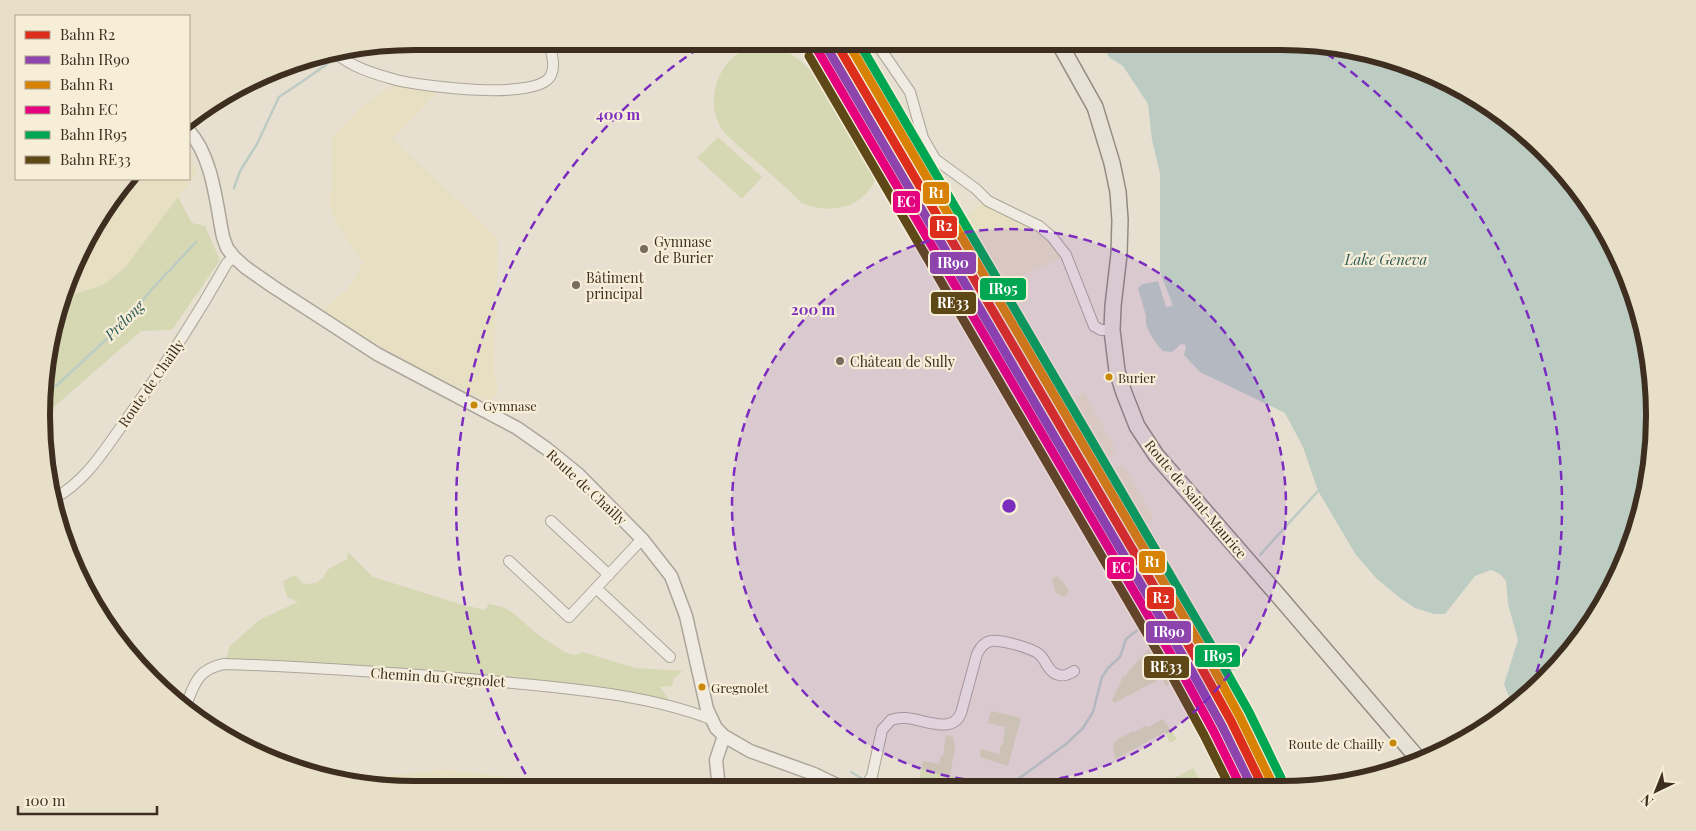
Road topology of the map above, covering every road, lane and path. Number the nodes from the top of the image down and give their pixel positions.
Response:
1 (550, 50) edge
2 (881, 50) edge
3 (1063, 50) edge
4 (342, 57) edge
5 (190, 133) edge
6 (234, 256) junction
7 (1112, 330) junction
8 (59, 496) edge
9 (551, 522) dead end
10 (642, 539) junction
11 (509, 561) dead end
12 (609, 575) junction
13 (596, 588) junction
14 (670, 657) dead end
15 (1074, 671) dead end
16 (188, 701) edge
17 (711, 719) junction
18 (724, 736) junction
19 (1415, 755) edge
20 (718, 781) edge
21 (828, 781) edge
22 (869, 781) edge

1 - 4 street
2 - 7 street
3 - 7 main road, Route de Saint-Maurice
5 - 6 street, Route de Chailly
6 - 8 street, Route de Chailly
6 - 10 street, Route de Chailly
7 - 19 main road, Route de Saint-Maurice
9 - 12 street
10 - 12 street
10 - 17 street, Route de Chailly
11 - 13 street
12 - 13 street
13 - 14 street
15 - 22 street
16 - 17 street, Chemin du Gregnolet
17 - 18 street, Route de Chailly
18 - 20 street
18 - 21 street, Route de Chailly

